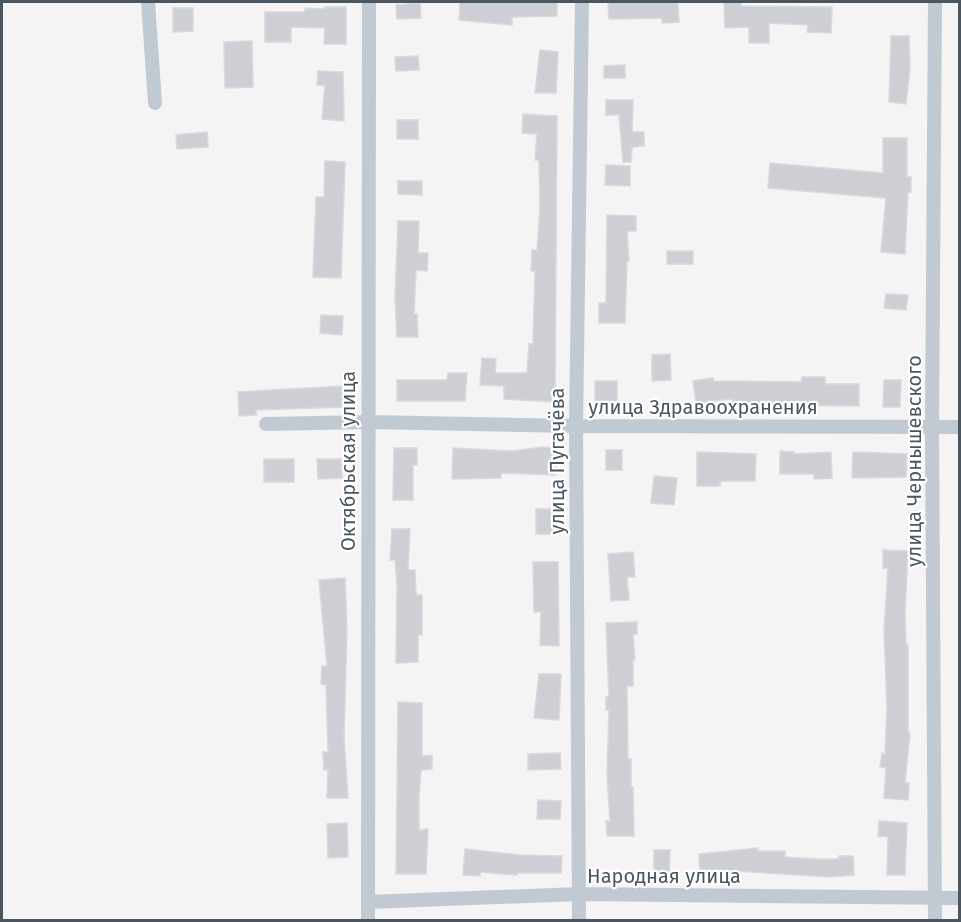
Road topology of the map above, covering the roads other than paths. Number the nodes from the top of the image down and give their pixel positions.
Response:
1 (148, 2) edge
2 (369, 2) edge
3 (582, 2) edge
4 (935, 2) edge
5 (155, 102) dead end
6 (368, 422) junction
7 (266, 424) dead end
8 (576, 426) junction
9 (933, 426) junction
10 (960, 427) edge
11 (579, 894) junction
12 (936, 897) junction
13 (960, 898) edge
14 (368, 902) junction
15 (368, 921) edge
16 (579, 921) edge
17 (935, 921) edge

1 - 5 street
2 - 6 street, Октябрьская улица
3 - 8 street, улица Пугачёва
4 - 9 street, улица Чернышевского
6 - 7 street, улица Здравоохранения
6 - 8 street, улица Здравоохранения
6 - 14 street, Октябрьская улица
8 - 9 street, улица Здравоохранения
8 - 11 street, улица Пугачёва
9 - 10 street, улица Здравоохранения
9 - 12 street, улица Чернышевского
11 - 12 street, Народная улица
11 - 14 street, Народная улица
11 - 16 street, улица Пугачёва
12 - 13 street, Народная улица
12 - 17 street, улица Чернышевского
14 - 15 street, Октябрьская улица

